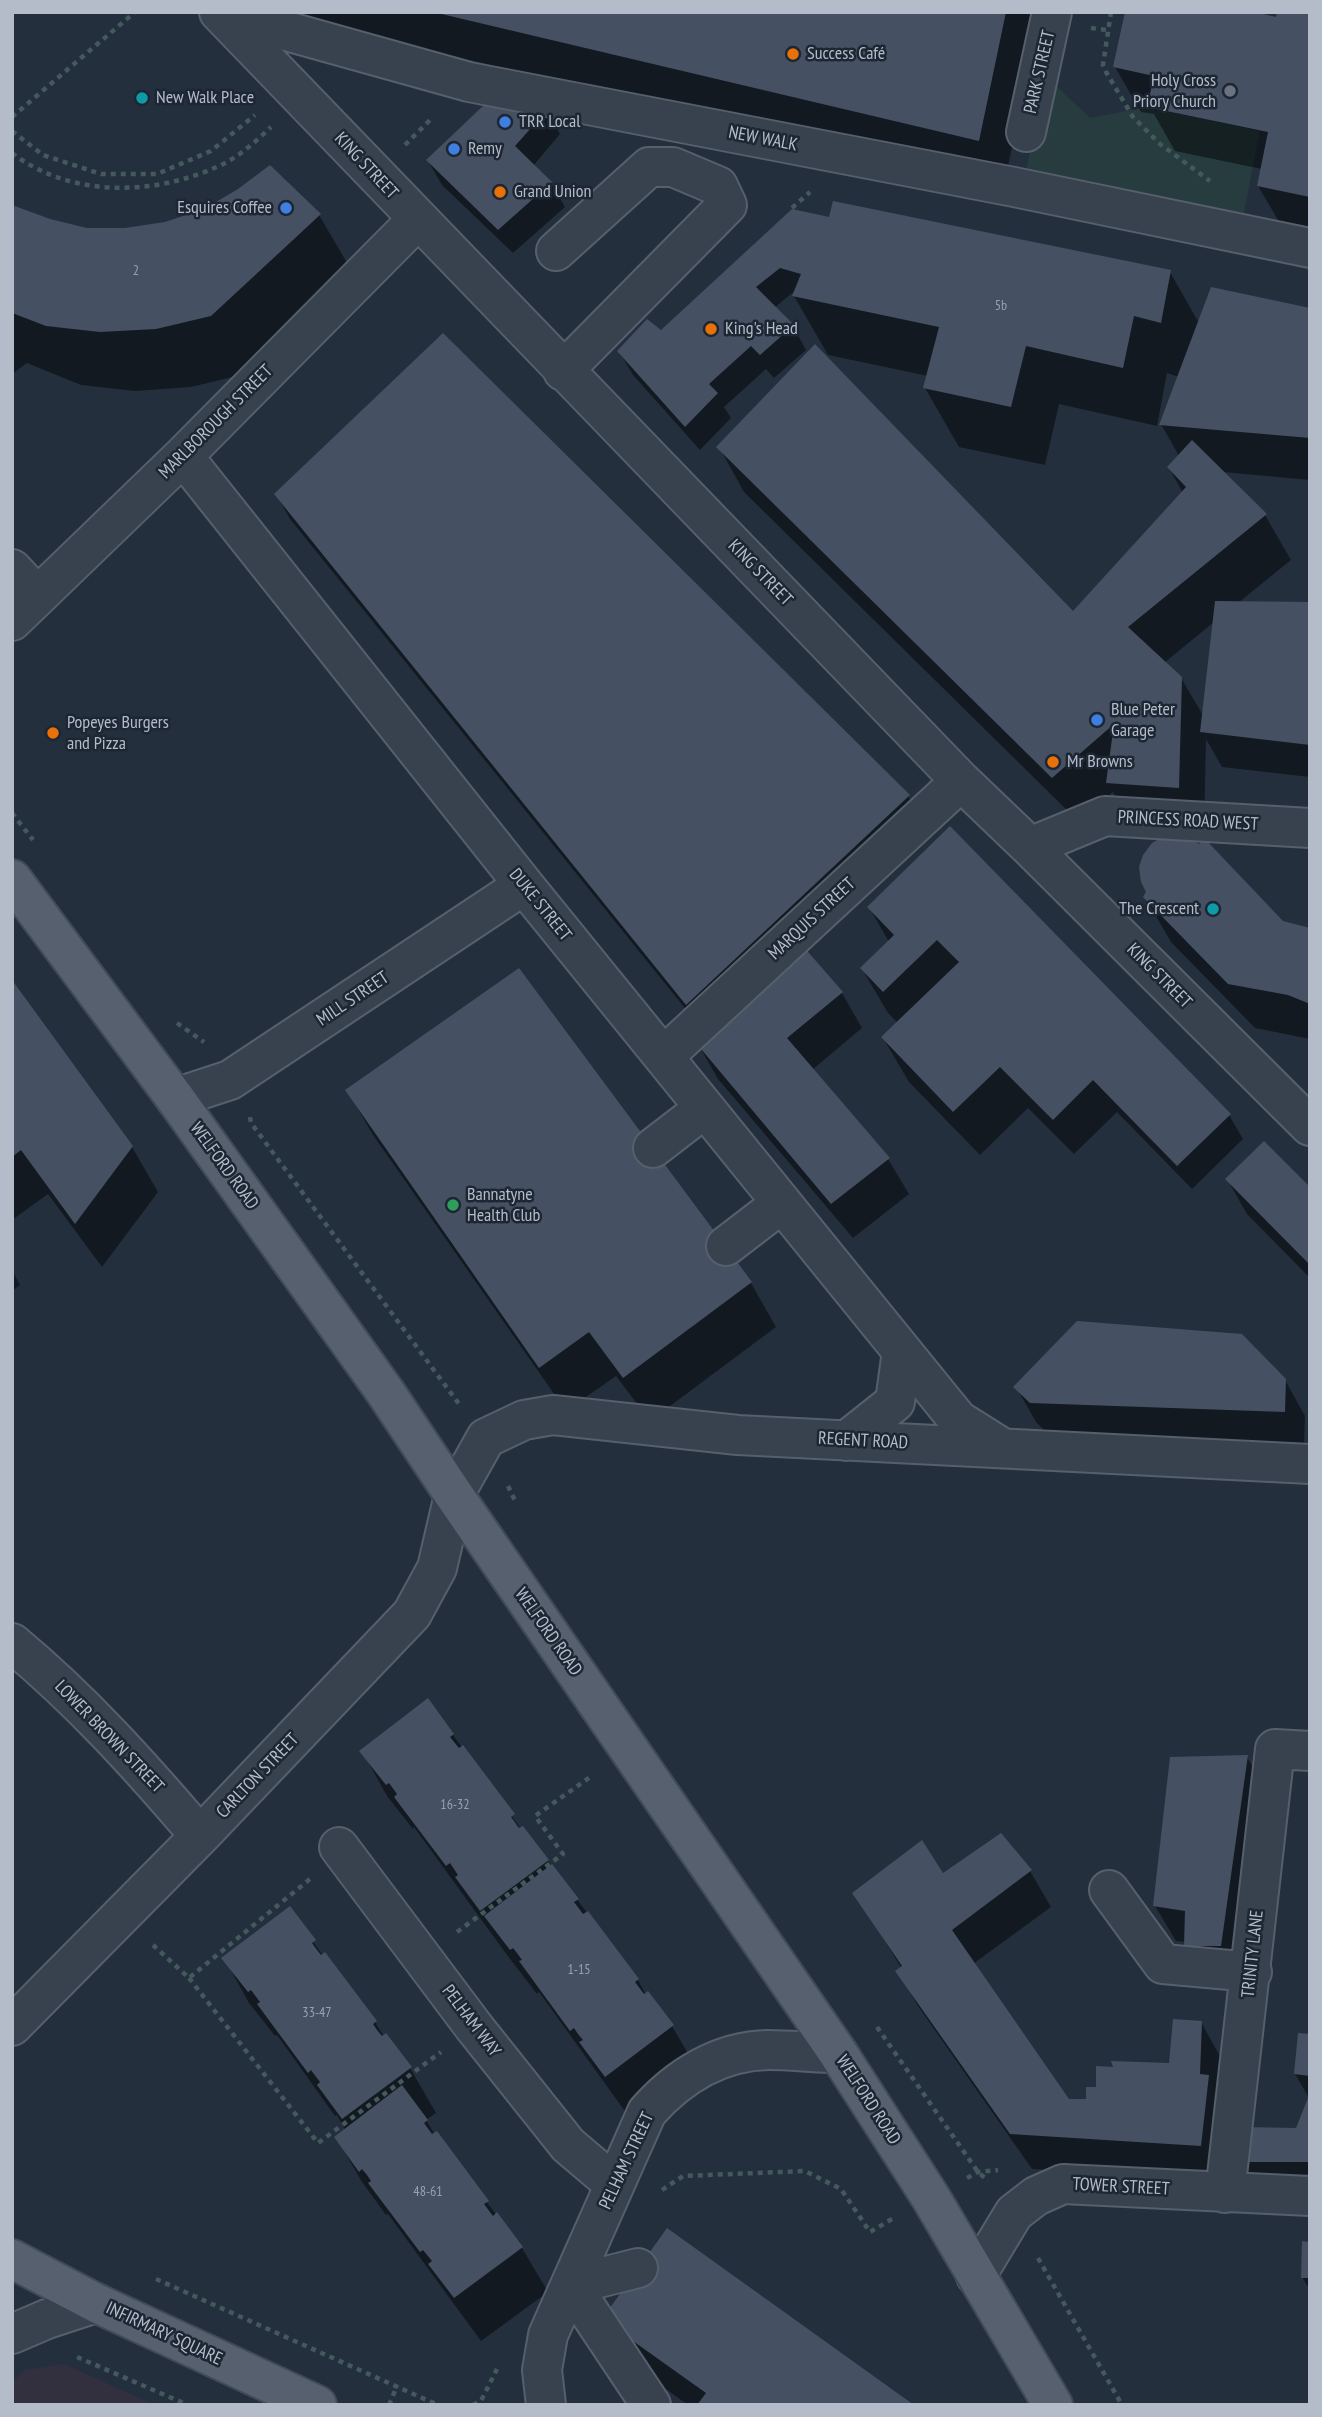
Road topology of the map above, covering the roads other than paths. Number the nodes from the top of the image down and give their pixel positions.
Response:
1 (219, 12) edge
2 (1052, 12) edge
3 (1026, 132) dead end
4 (417, 220) junction
5 (1310, 248) edge
6 (556, 251) dead end
7 (564, 371) junction
8 (183, 456) junction
9 (21, 595) edge
10 (961, 781) junction
11 (1310, 828) edge
12 (1030, 847) junction
13 (12, 879) edge
14 (524, 885) junction
15 (664, 1056) junction
16 (175, 1098) junction
17 (705, 1108) junction
18 (1310, 1126) edge
19 (653, 1148) dead end
20 (782, 1203) junction
21 (726, 1247) dead end
22 (902, 1351) junction
23 (846, 1441) junction
24 (1003, 1448) junction
25 (1310, 1464) edge
26 (454, 1495) junction
27 (12, 1643) edge
28 (1310, 1751) edge
29 (200, 1836) junction
30 (341, 1849) road end
31 (1109, 1890) dead end
32 (1252, 1972) junction
33 (12, 2026) edge
34 (838, 2053) junction
35 (614, 2184) junction
36 (1225, 2193) junction
37 (1310, 2196) edge
38 (12, 2259) edge
39 (638, 2268) dead end
40 (976, 2276) junction
41 (571, 2285) junction
42 (96, 2303) junction
43 (12, 2334) edge
44 (317, 2405) edge
45 (546, 2405) edge
46 (651, 2405) edge
47 (1053, 2405) edge

1 - 4 street, KING STREET
1 - 5 street, NEW WALK
2 - 3 street, PARK STREET
4 - 7 street, KING STREET
4 - 8 street, MARLBOROUGH STREET
6 - 7 street
7 - 10 street, KING STREET
8 - 9 street, MARLBOROUGH STREET
8 - 14 street, DUKE STREET
10 - 12 street, KING STREET
10 - 15 street, MARQUIS STREET
11 - 12 street, PRINCESS ROAD WEST
12 - 18 street, KING STREET
13 - 16 main road, WELFORD ROAD
14 - 15 street, DUKE STREET
14 - 16 street, MILL STREET
15 - 17 street, DUKE STREET
16 - 26 main road, WELFORD ROAD
17 - 19 street
17 - 20 street, DUKE STREET
20 - 21 street
20 - 22 street, DUKE STREET
22 - 23 street
22 - 24 street, DUKE STREET
23 - 24 street, REGENT ROAD
23 - 26 street, REGENT ROAD
24 - 25 street, REGENT ROAD
26 - 29 street, CARLTON STREET
26 - 34 main road, WELFORD ROAD
27 - 29 street, LOWER BROWN STREET
28 - 32 street, TRINITY LANE
29 - 33 street, CARLTON STREET
30 - 35 street, PELHAM WAY
31 - 32 street
32 - 36 street, TRINITY LANE
34 - 35 street, PELHAM STREET
34 - 40 main road, WELFORD ROAD
35 - 41 street, PELHAM STREET
36 - 37 street, TOWER STREET
36 - 40 street, TOWER STREET
38 - 42 main road, INFIRMARY SQUARE
39 - 41 street
40 - 47 main road, WELFORD ROAD
41 - 45 street, PELHAM STREET
41 - 46 street
42 - 43 street
42 - 44 main road, INFIRMARY SQUARE

